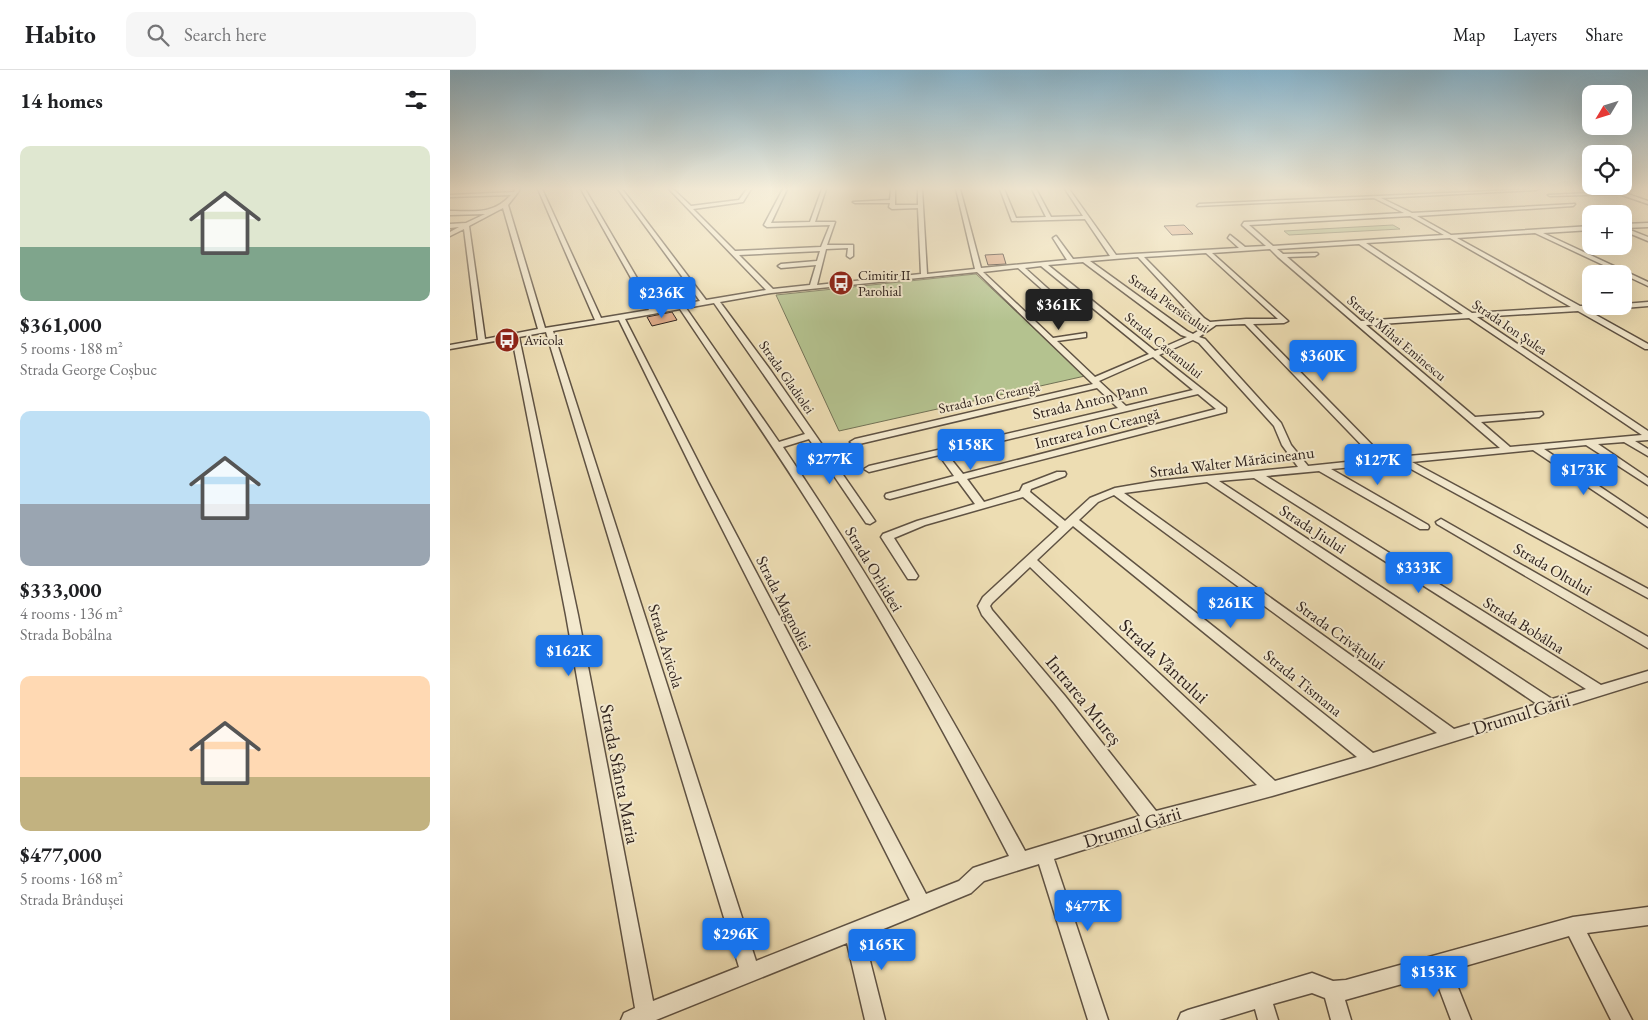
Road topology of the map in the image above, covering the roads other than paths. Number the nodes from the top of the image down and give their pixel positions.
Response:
1 (467, 233) edge
2 (514, 233) edge
3 (560, 233) edge
4 (608, 233) edge
5 (653, 233) edge
6 (714, 233) edge
7 (828, 233) edge
8 (922, 233) edge
9 (969, 233) edge
10 (1098, 233) edge
11 (1255, 233) edge
12 (1444, 233) edge
13 (1495, 233) edge
14 (1540, 233) edge
15 (1636, 233) edge
16 (1449, 236) junction
17 (1230, 237) dead end
18 (1056, 238) dead end
19 (1648, 239) edge
20 (1358, 241) junction
21 (1269, 246) junction
22 (824, 248) junction
23 (1243, 248) junction
24 (1207, 251) junction
25 (734, 253) junction
26 (1315, 254) dead end
27 (850, 256) dead end
28 (1139, 256) junction
29 (1280, 256) junction
30 (1114, 257) junction
31 (1084, 260) junction
32 (1071, 261) junction
33 (820, 263) junction
34 (1042, 264) junction
35 (781, 266) dead end
36 (1019, 266) junction
37 (978, 270) junction
38 (924, 276) junction
39 (1648, 284) edge
40 (813, 287) junction
41 (771, 292) junction
42 (715, 300) junction
43 (704, 302) junction
44 (1648, 304) edge
45 (1632, 305) edge
46 (681, 306) junction
47 (1064, 306) dead end
48 (1579, 309) junction
49 (1582, 309) edge
50 (653, 311) junction
51 (1471, 316) junction
52 (621, 317) junction
53 (599, 321) junction
54 (1246, 321) junction
55 (1359, 323) junction
56 (1210, 325) junction
57 (546, 330) junction
58 (1083, 335) dead end
59 (514, 336) junction
60 (1194, 337) junction
61 (1052, 340) junction
62 (482, 342) junction
63 (450, 347) edge
64 (1648, 347) edge
65 (1154, 354) junction
66 (1097, 382) junction
67 (1201, 391) junction
68 (1124, 409) junction
69 (1223, 410) joint
70 (1539, 414) dead end
71 (1474, 420) junction
72 (811, 436) junction
73 (1648, 436) edge
74 (1626, 439) junction
75 (854, 442) dead end
76 (1589, 443) junction
77 (777, 446) junction
78 (1534, 448) junction
79 (1508, 450) junction
80 (941, 452) junction
81 (1648, 453) edge
82 (1400, 459) junction
83 (1382, 461) junction
84 (1320, 467) junction
85 (869, 469) dead end
86 (1305, 469) junction
87 (1061, 474) dead end
88 (1255, 474) junction
89 (960, 478) junction
90 (1209, 480) junction
91 (1648, 482) edge
92 (1115, 491) junction
93 (1025, 493) junction
94 (890, 496) dead end
95 (981, 505) junction
96 (870, 520) dead end
97 (1441, 522) dead end
98 (1070, 523) junction
99 (1648, 524) edge
100 (1424, 527) dead end
101 (1030, 560) junction
102 (912, 576) dead end
103 (1648, 594) edge
104 (984, 606) joint
105 (1648, 643) edge
106 (1648, 676) edge
107 (1598, 690) junction
108 (1550, 705) junction
109 (1451, 735) junction
110 (1371, 760) junction
111 (1272, 789) junction
112 (1153, 820) junction
113 (1044, 854) junction
114 (1021, 860) junction
115 (920, 903) junction
116 (1648, 916) edge
117 (1573, 926) junction
118 (853, 931) junction
119 (1440, 965) junction
120 (750, 972) junction
121 (1333, 991) junction
122 (1261, 997) junction
123 (638, 1017) edge
124 (875, 1020) edge
125 (1098, 1020) edge
126 (1188, 1020) edge
127 (1268, 1020) edge
128 (1341, 1020) edge
129 (1461, 1020) edge
130 (1622, 1020) edge

1 - 62 street
2 - 57 street, Strada Avicola
3 - 53 street
4 - 50 street
5 - 43 street
6 - 25 street
7 - 22 street
8 - 38 street
9 - 37 street
10 - 30 street
11 - 21 street, Strada Mihai Eminescu
12 - 16 street
13 - 16 street
14 - 39 street
15 - 19 street
16 - 20 street
16 - 48 street
17 - 23 street
18 - 32 street
20 - 21 street
20 - 51 street, Strada Ion Șulea
21 - 23 street
21 - 29 street, Strada Mihai Eminescu
22 - 25 street
22 - 27 street
22 - 33 street
23 - 24 street
24 - 28 street
24 - 54 street, Strada Ion Creangă
25 - 41 street
26 - 29 street
28 - 30 street
28 - 56 street
29 - 55 street, Strada Mihai Eminescu
30 - 31 street
31 - 32 street
31 - 60 street, Strada Piersicului
32 - 34 street
33 - 35 street
33 - 40 street
34 - 36 street
34 - 65 street, Strada Castanului
36 - 37 street
36 - 47 street
37 - 38 street
37 - 61 street
38 - 40 street
40 - 41 street
41 - 42 street
42 - 43 street
42 - 72 street, Strada Gladiolei
43 - 46 street
44 - 45 street
46 - 50 street
46 - 77 street, Strada Orhideei
48 - 49 street
48 - 51 street
48 - 64 street
50 - 52 street
51 - 55 street
51 - 73 street, Strada Ion Șulea
52 - 53 street
52 - 115 street, Strada Magnoliei
53 - 57 street
54 - 56 street, Strada Ion Creangă
54 - 83 street
55 - 71 street, Strada Mihai Eminescu
56 - 60 street, Strada Ion Creangă
57 - 59 street
57 - 120 street, Strada Avicola
58 - 61 street
59 - 62 street
59 - 123 street, Strada Sfânta Maria
60 - 65 street, Strada Ion Creangă
60 - 86 street, Strada Piersicului
61 - 66 street
62 - 63 street
65 - 66 street, Strada Ion Creangă
65 - 67 street, Strada Castanului
66 - 68 street
66 - 75 street, Strada Ion Creangă
67 - 68 street, Strada Anton Pann
67 - 69 street, Strada Castanului
68 - 80 street, Strada Anton Pann
69 - 89 street, Intrarea Ion Creangă
70 - 71 street
71 - 79 street, Strada Mihai Eminescu
72 - 77 street
72 - 96 street, Strada Gladiolei
73 - 74 street, Strada Walter Mărăcineanu
74 - 76 street, Strada Walter Mărăcineanu
74 - 81 street
76 - 78 street, Strada Walter Mărăcineanu
76 - 91 street
77 - 114 street, Strada Orhideei
78 - 79 street, Strada Walter Mărăcineanu
78 - 99 street
79 - 82 street, Strada Walter Mărăcineanu
80 - 85 street, Strada Anton Pann
80 - 89 street
82 - 83 street, Strada Walter Mărăcineanu
82 - 103 street
83 - 84 street, Strada Walter Mărăcineanu
84 - 86 street, Strada Walter Mărăcineanu
84 - 100 street
86 - 88 street, Strada Walter Mărăcineanu
87 - 93 street
88 - 90 street, Strada Walter Mărăcineanu
88 - 107 street, Strada Bobâlna
89 - 94 street, Intrarea Ion Creangă
89 - 95 street
90 - 92 street, Strada Walter Mărăcineanu
90 - 108 street, Strada Jiului
92 - 98 street, Strada Walter Mărăcineanu
92 - 109 street, Strada Crivățului
93 - 95 street
93 - 98 street, Strada Tismana
95 - 102 street
97 - 105 street, Strada Oltului
98 - 101 street, Strada Walter Mărăcineanu
98 - 110 street, Strada Tismana
101 - 104 street, Strada Walter Mărăcineanu
101 - 111 street, Strada Vântului
104 - 112 street, Intrarea Mureș
106 - 107 street, Drumul Gării
107 - 108 street, Drumul Gării
108 - 109 street, Drumul Gării
109 - 110 street, Drumul Gării
110 - 111 street, Drumul Gării
111 - 112 street, Drumul Gării
112 - 113 street, Drumul Gării
113 - 114 street, Drumul Gării
113 - 125 street
114 - 115 street, Drumul Gării
115 - 118 street, Drumul Gării
116 - 117 street
117 - 119 street
117 - 130 street
118 - 120 street, Drumul Gării
118 - 124 street
119 - 121 street
119 - 129 street
120 - 123 street, Drumul Gării
121 - 122 street
121 - 128 street
122 - 126 street
122 - 127 street

